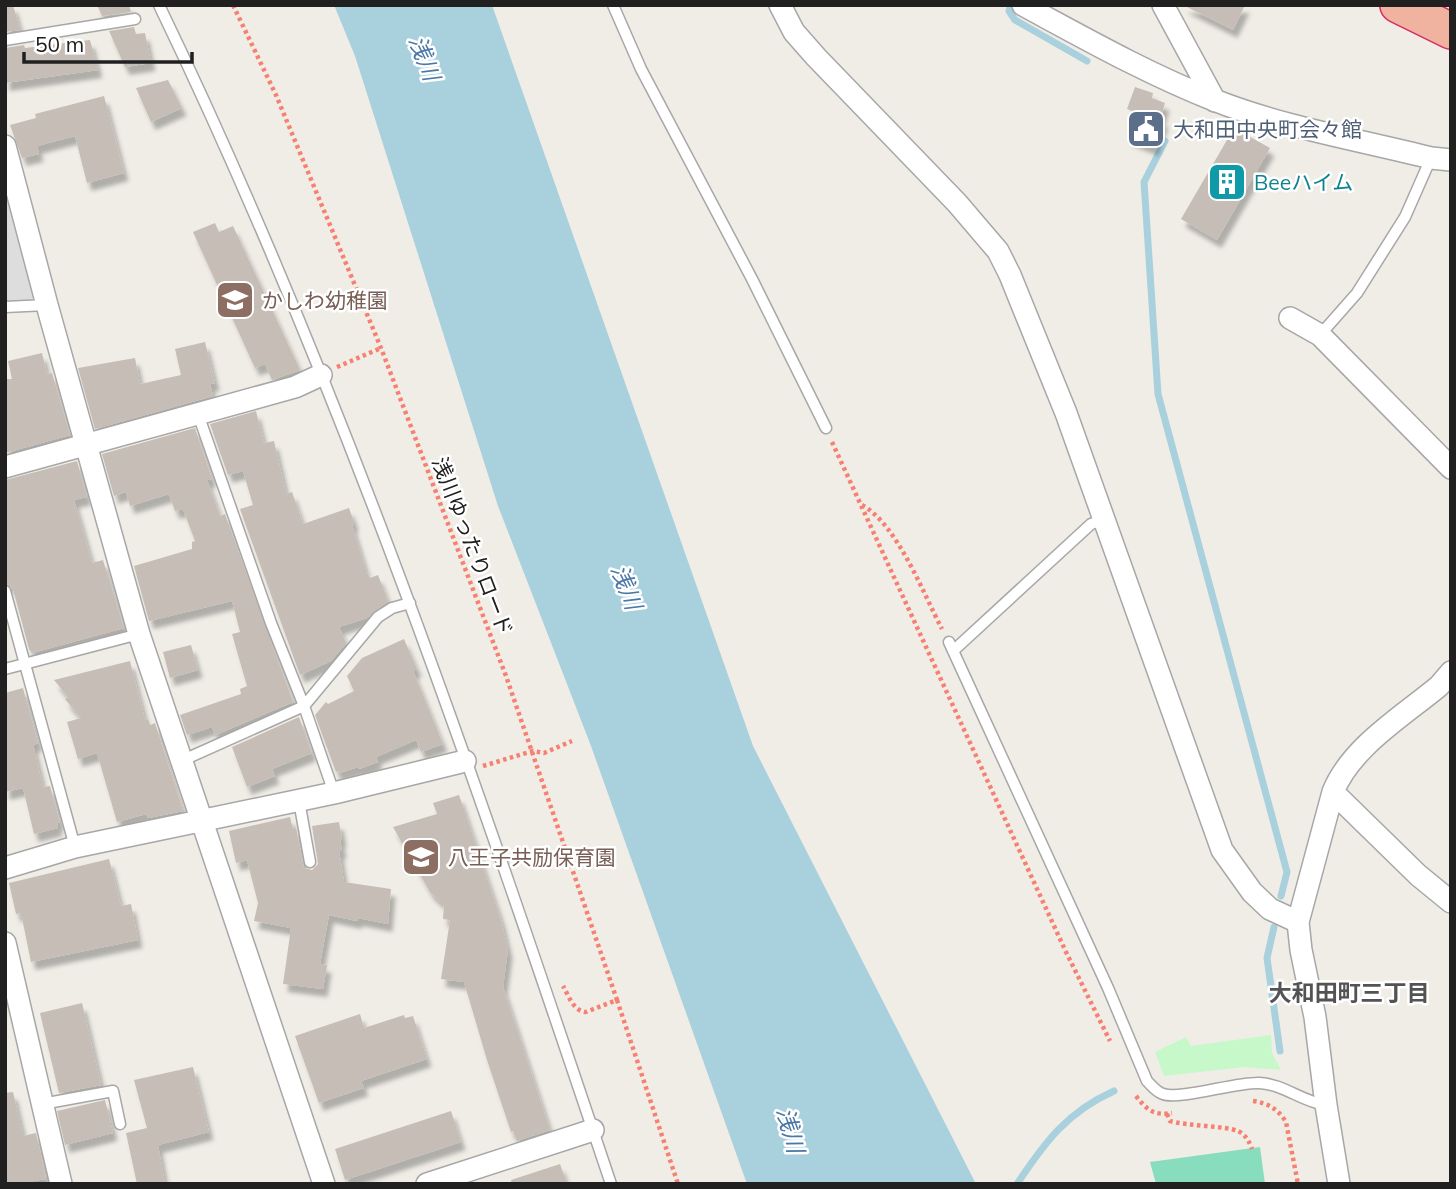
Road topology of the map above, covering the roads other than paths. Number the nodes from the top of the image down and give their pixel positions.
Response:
1 (159, 5) edge
2 (612, 5) edge
3 (780, 5) edge
4 (1023, 5) edge
5 (1163, 5) edge
6 (1398, 5) edge
7 (135, 19) dead end
8 (1451, 31) edge
9 (5, 40) edge
10 (1215, 101) junction
11 (5, 146) edge
12 (1441, 159) edge
13 (47, 305) junction
14 (5, 307) edge
15 (1290, 318) dead end
16 (1320, 335) junction
17 (321, 375) junction
18 (198, 414) junction
19 (826, 428) road end
20 (85, 443) junction
21 (5, 467) edge
22 (1451, 468) edge
23 (1103, 520) junction
24 (5, 592) edge
25 (410, 603) junction
26 (139, 634) junction
27 (24, 665) junction
28 (5, 669) edge
29 (1451, 672) edge
30 (304, 706) junction
31 (181, 761) junction
32 (465, 761) junction
33 (1333, 792) junction
34 (334, 793) junction
35 (299, 801) junction
36 (201, 820) junction
37 (75, 847) junction
38 (310, 862) dead end
39 (5, 868) edge
40 (1451, 902) edge
41 (1298, 922) junction
42 (5, 943) edge
43 (42, 1104) junction
44 (1326, 1105) junction
45 (120, 1124) dead end
46 (593, 1130) junction
47 (61, 1184) edge
48 (324, 1184) edge
49 (427, 1184) edge
50 (611, 1184) edge
51 (1339, 1184) edge

1 - 17 lane
2 - 19 lane
3 - 23 street
4 - 10 street
5 - 10 street
6 - 8 highway
7 - 9 lane
10 - 12 street
11 - 13 street
12 - 16 lane
13 - 14 lane
13 - 20 street
15 - 16 street
16 - 22 street
17 - 18 street
17 - 25 lane
18 - 20 street
18 - 30 lane
20 - 21 street
20 - 26 street
23 - 41 street
23 - 44 lane
24 - 27 lane
25 - 30 lane
25 - 32 lane
26 - 27 lane
26 - 31 street
27 - 28 lane
27 - 37 lane
29 - 33 street
30 - 31 lane
30 - 34 lane
31 - 36 street
32 - 34 street
32 - 46 lane
33 - 40 street
33 - 41 street
34 - 35 street
35 - 36 street
35 - 38 lane
36 - 37 street
36 - 48 street
37 - 39 street
41 - 44 street
42 - 43 street
43 - 45 lane
43 - 47 street
44 - 51 street
46 - 49 street
46 - 50 lane

